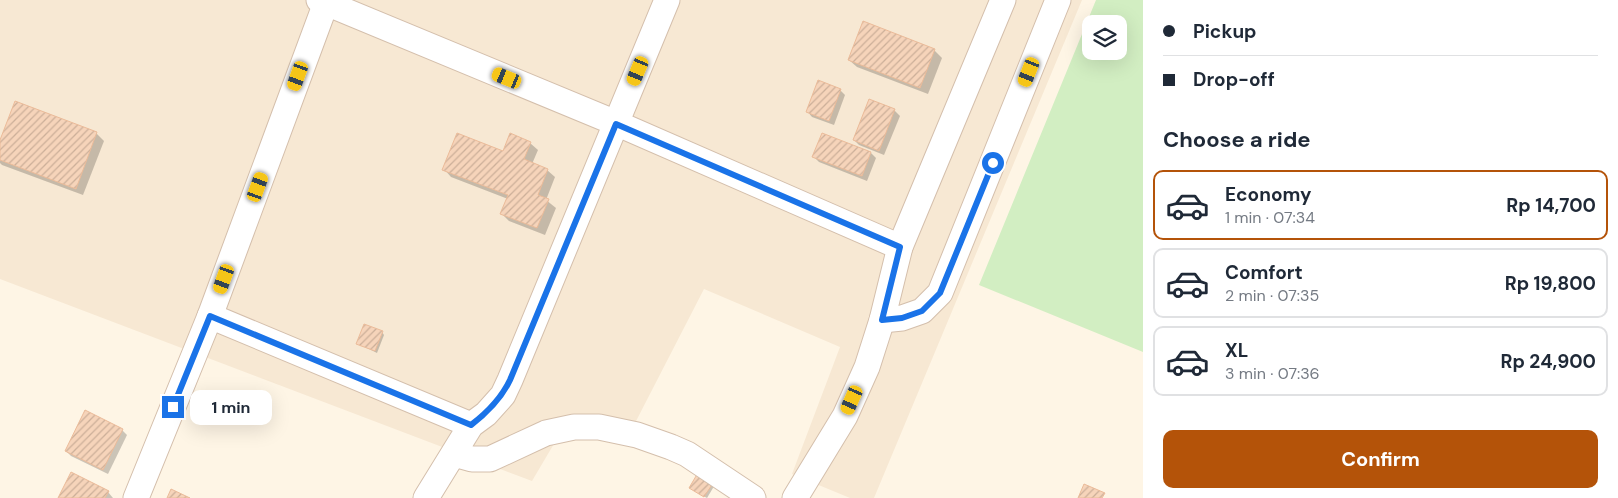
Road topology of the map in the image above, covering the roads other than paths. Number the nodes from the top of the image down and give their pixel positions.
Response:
1 (667, 0) edge
2 (1003, 0) edge
3 (1058, 0) edge
4 (324, 1) edge
5 (616, 124) junction
6 (900, 247) junction
7 (210, 316) junction
8 (882, 320) junction
9 (471, 425) junction
10 (454, 454) junction
11 (136, 498) edge
12 (426, 498) edge
13 (753, 498) edge
14 (795, 498) edge

1 - 5 street
2 - 6 street
3 - 8 street
4 - 5 street
4 - 7 street
5 - 6 street
5 - 9 street
6 - 8 street
7 - 9 street
7 - 11 street
8 - 14 street
9 - 10 street
10 - 12 street
10 - 13 street

